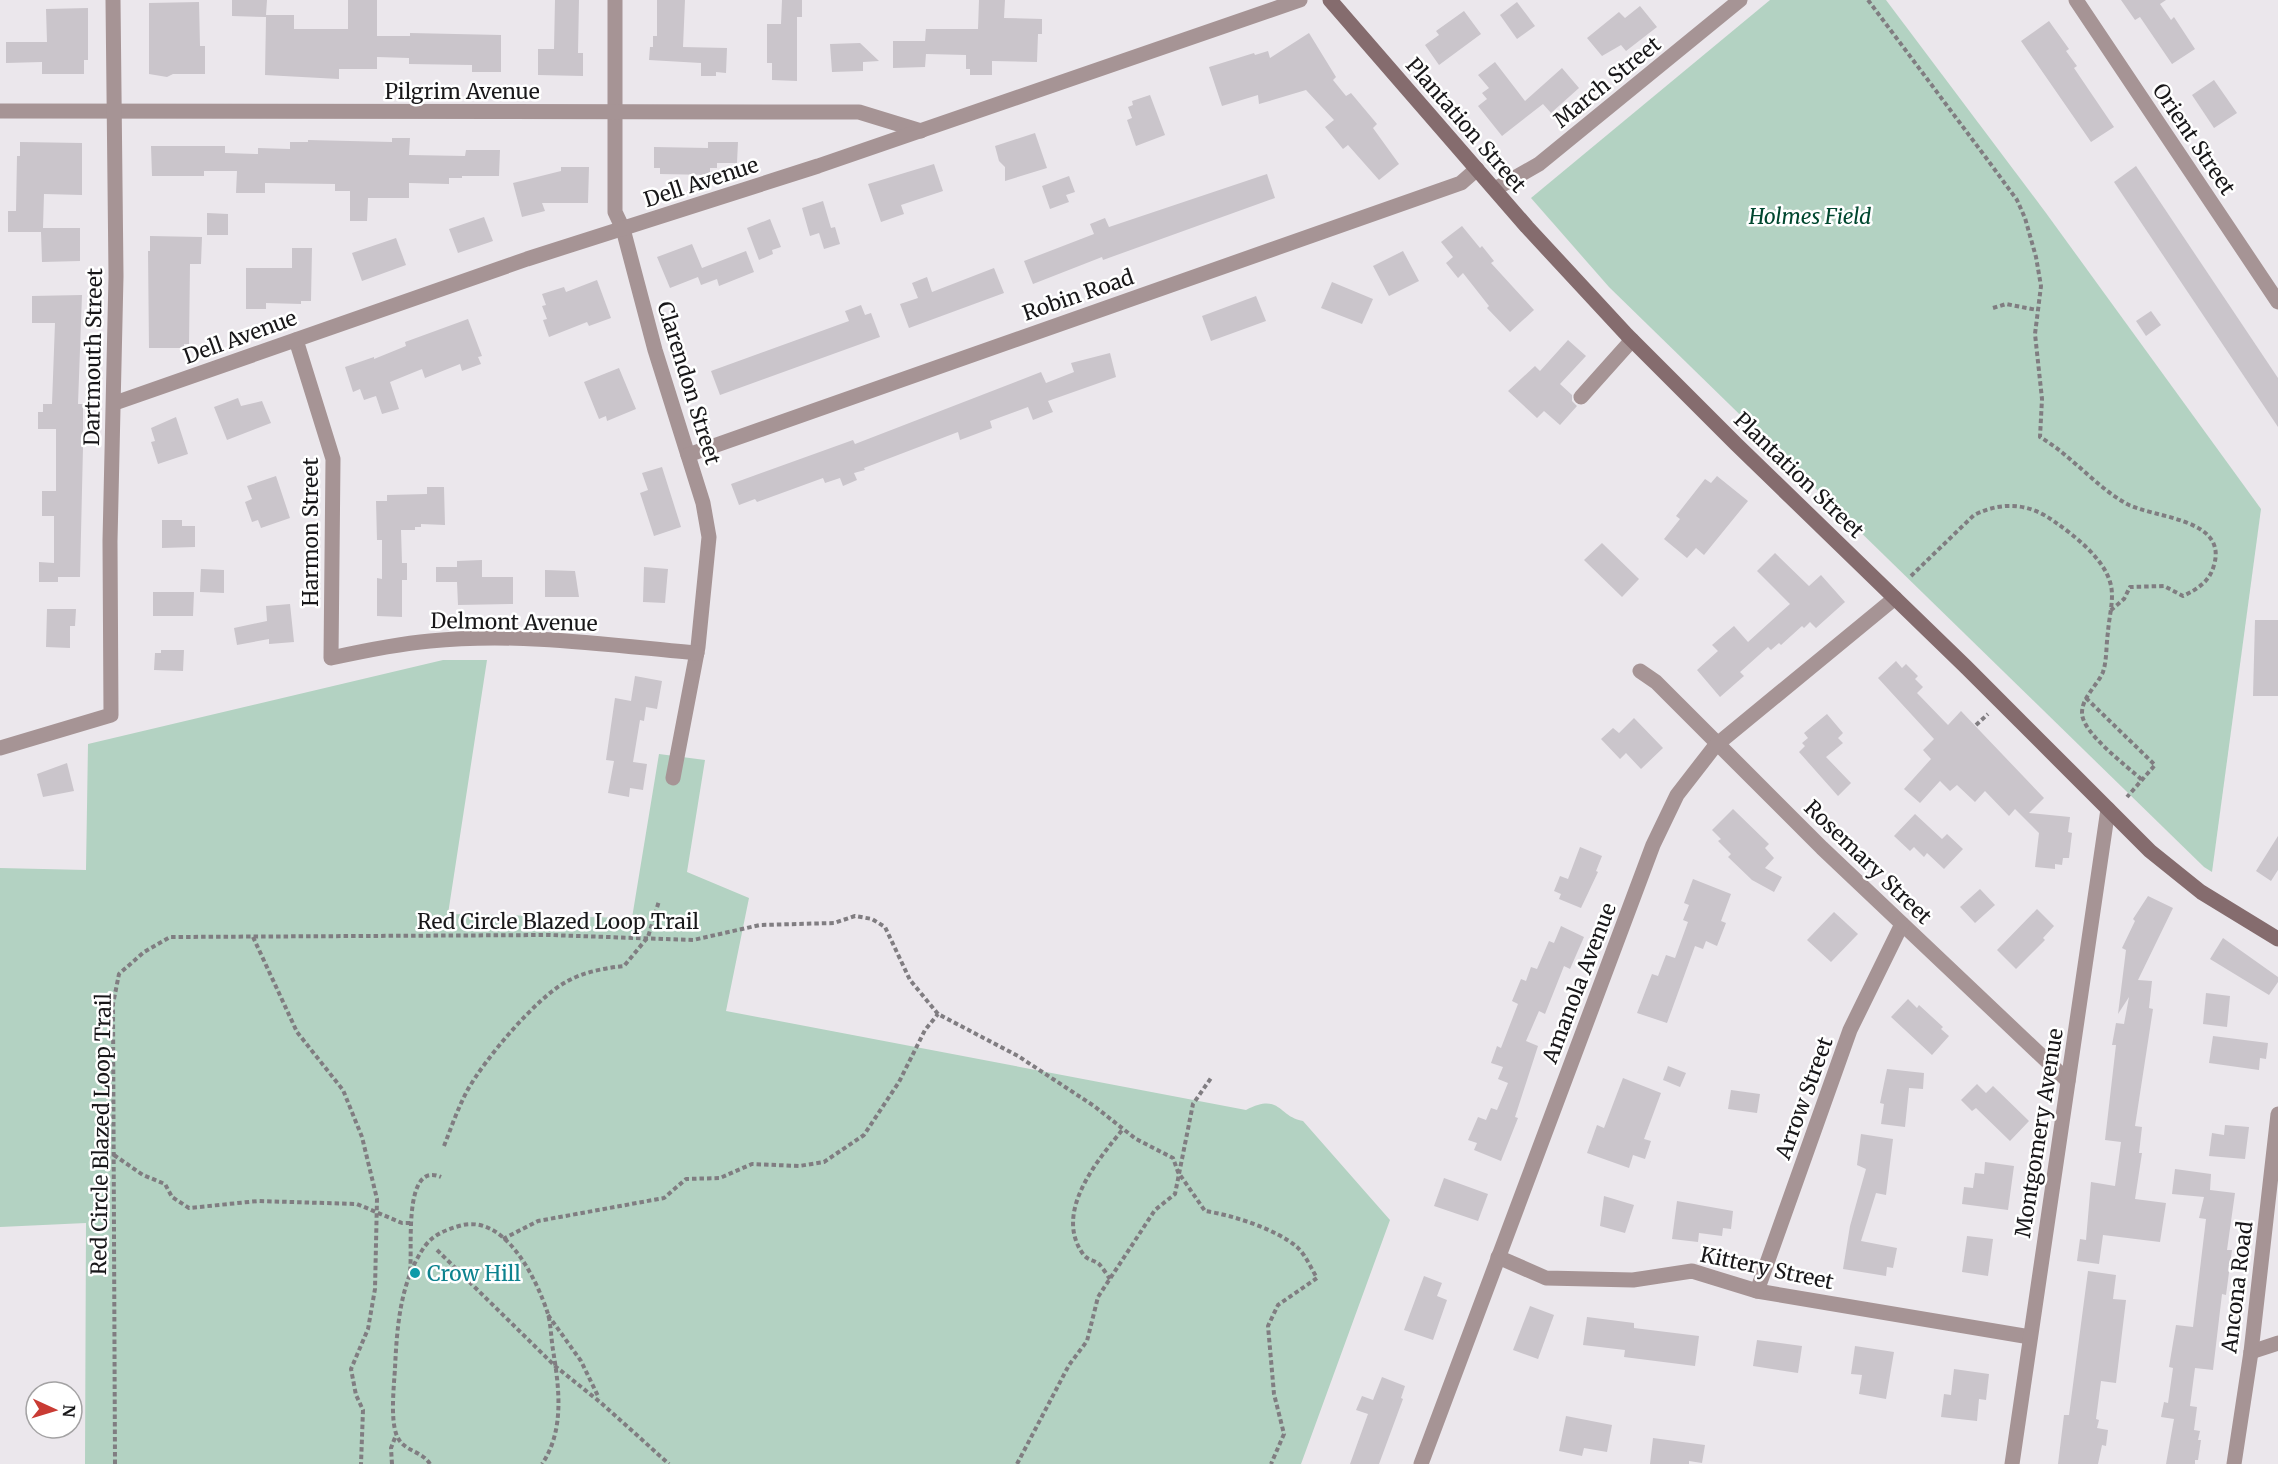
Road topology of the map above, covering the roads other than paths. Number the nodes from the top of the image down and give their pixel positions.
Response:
1 (114, 0) edge
2 (615, 0) edge
3 (1300, 0) edge
4 (1330, 0) edge
5 (1740, 0) edge
6 (2076, 0) edge
7 (0, 111) edge
8 (113, 111) junction
9 (614, 113) junction
10 (921, 131) junction
11 (1477, 169) junction
12 (1495, 189) junction
13 (623, 229) junction
14 (2278, 302) edge
15 (296, 340) junction
16 (1632, 340) junction
17 (1581, 397) dead end
18 (115, 403) junction
19 (688, 455) junction
20 (1895, 598) junction
21 (697, 653) junction
22 (331, 658) joint
23 (1640, 671) dead end
24 (1718, 744) junction
25 (0, 748) edge
26 (673, 778) dead end
27 (2108, 809) junction
28 (1902, 924) junction
29 (2278, 939) edge
30 (2068, 1081) junction
31 (2278, 1114) edge
32 (1498, 1257) junction
33 (1757, 1291) junction
34 (2030, 1337) junction
35 (2278, 1343) edge
36 (2251, 1352) junction
37 (1421, 1464) edge
38 (2012, 1464) edge
39 (2234, 1464) edge

1 - 8 street, Dartmouth Street
2 - 9 street, Clarendon Street
3 - 10 street, Dell Avenue
4 - 11 street, Plantation Street
5 - 12 street, March Street
6 - 14 street, Orient Street
7 - 8 street, Pilgrim Avenue
8 - 9 street, Pilgrim Avenue
8 - 18 street, Dartmouth Street
9 - 10 street, Pilgrim Avenue
9 - 13 street, Clarendon Street
10 - 13 street, Dell Avenue
11 - 12 street, Plantation Street
11 - 19 street, Robin Road
12 - 16 street, Plantation Street
13 - 15 street, Dell Avenue
13 - 19 street, Clarendon Street
15 - 18 street, Dell Avenue
15 - 22 street, Harmon Street
16 - 17 street
16 - 20 street, Plantation Street
18 - 25 street, Dartmouth Street
19 - 21 street, Clarendon Street
20 - 24 street, Amanola Avenue
20 - 27 street, Plantation Street
21 - 22 street, Delmont Avenue
21 - 26 street, Clarendon Street
23 - 24 street, Rosemary Street
24 - 28 street, Rosemary Street
24 - 32 street, Amanola Avenue
27 - 29 street, Plantation Street
27 - 30 street, Montgomery Avenue
28 - 30 street, Rosemary Street
28 - 33 street, Arrow Street
30 - 34 street, Montgomery Avenue
31 - 36 street, Ancona Road
32 - 33 street, Kittery Street
32 - 37 street, Amanola Avenue
33 - 34 street, Kittery Street
34 - 38 street, Montgomery Avenue
35 - 36 street
36 - 39 street, Ancona Road

